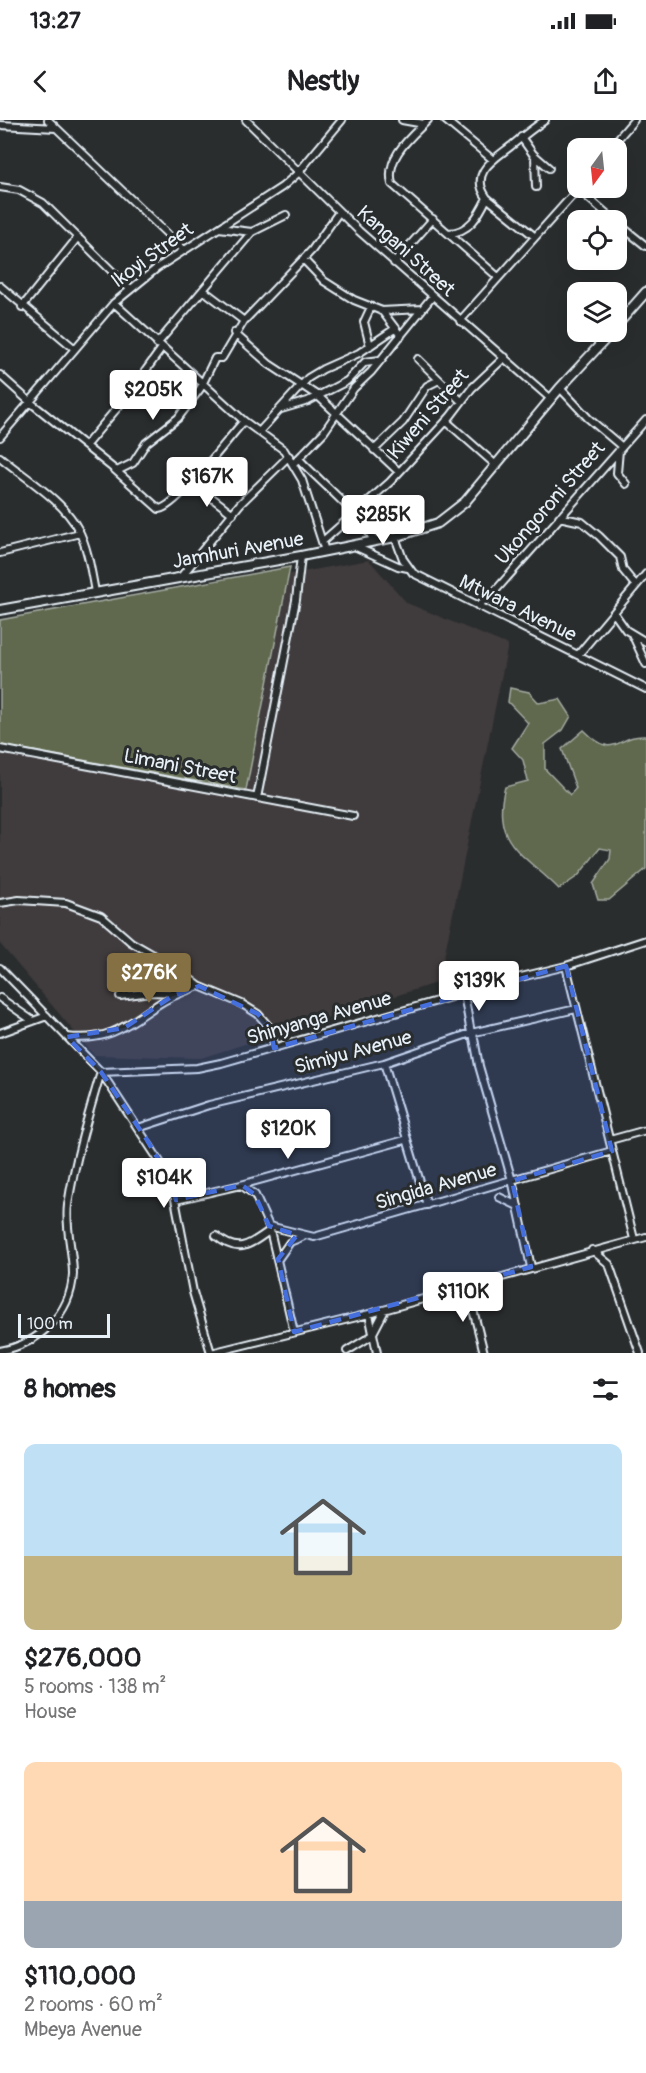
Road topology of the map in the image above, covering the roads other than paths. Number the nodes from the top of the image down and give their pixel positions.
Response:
1 (48, 120) edge
2 (342, 120) edge
3 (402, 120) edge
4 (445, 120) edge
5 (532, 120) edge
6 (545, 120) edge
7 (634, 120) edge
8 (250, 121) edge
9 (426, 122) edge
10 (5, 123) edge
11 (539, 124) junction
12 (57, 128) junction
13 (521, 137) junction
14 (619, 138) edge
15 (535, 156) junction
16 (492, 159) junction
17 (549, 168) dead end
18 (297, 174) junction
19 (0, 187) edge
20 (536, 187) dead end
21 (487, 198) junction
22 (569, 198) edge
23 (590, 198) edge
24 (603, 210) edge
25 (339, 212) junction
26 (286, 215) dead end
27 (433, 219) junction
28 (219, 228) junction
29 (627, 230) edge
30 (252, 232) junction
31 (448, 233) junction
32 (534, 236) junction
33 (78, 237) junction
34 (646, 246) edge
35 (184, 250) junction
36 (303, 259) junction
37 (394, 263) junction
38 (498, 277) junction
39 (0, 286) edge
40 (130, 289) junction
41 (203, 290) junction
42 (646, 292) edge
43 (432, 297) junction
44 (114, 303) junction
45 (22, 307) junction
46 (371, 307) junction
47 (422, 309) junction
48 (381, 311) junction
49 (627, 314) edge
50 (244, 321) junction
51 (460, 321) junction
52 (396, 328) junction
53 (234, 333) junction
54 (401, 336) junction
55 (603, 342) edge
56 (159, 346) junction
57 (370, 346) junction
58 (75, 349) junction
59 (505, 357) junction
60 (418, 359) dead end
61 (380, 360) junction
62 (0, 375) edge
63 (439, 380) junction
64 (203, 383) junction
65 (300, 386) junction
66 (560, 388) junction
67 (318, 396) junction
68 (551, 399) junction
69 (461, 400) junction
70 (30, 402) junction
71 (281, 409) junction
72 (337, 416) junction
73 (646, 420) edge
74 (244, 421) junction
75 (446, 421) junction
76 (259, 432) junction
77 (0, 436) edge
78 (86, 445) junction
79 (620, 448) junction
80 (374, 450) junction
81 (289, 456) junction
82 (0, 457) edge
83 (296, 461) junction
84 (497, 466) junction
85 (616, 469) junction
86 (601, 470) junction
87 (117, 471) junction
88 (399, 472) junction
89 (626, 484) dead end
90 (188, 485) junction
91 (232, 514) junction
92 (354, 515) junction
93 (559, 517) junction
94 (80, 532) junction
95 (395, 537) junction
96 (322, 541) junction
97 (374, 541) junction
98 (352, 545) junction
99 (326, 551) junction
100 (0, 553) edge
101 (301, 556) junction
102 (408, 568) junction
103 (646, 574) edge
104 (180, 578) junction
105 (636, 586) junction
106 (95, 592) junction
107 (478, 606) junction
108 (0, 610) edge
109 (614, 613) junction
110 (633, 636) junction
111 (646, 642) edge
112 (579, 655) junction
113 (646, 664) edge
114 (646, 689) edge
115 (0, 749) edge
116 (257, 798) junction
117 (353, 816) dead end
118 (0, 903) edge
119 (646, 940) edge
120 (566, 966) junction
121 (0, 968) edge
122 (199, 986) junction
123 (178, 993) junction
124 (464, 994) junction
125 (120, 996) dead end
126 (0, 998) edge
127 (576, 1009) junction
128 (47, 1016) junction
129 (33, 1021) junction
130 (0, 1033) edge
131 (472, 1033) junction
132 (67, 1037) junction
133 (275, 1048) junction
134 (384, 1063) junction
135 (101, 1072) junction
136 (138, 1128) junction
137 (646, 1130) edge
138 (405, 1140) junction
139 (610, 1140) junction
140 (612, 1151) junction
141 (512, 1181) junction
142 (241, 1185) junction
143 (499, 1197) dead end
144 (176, 1200) junction
145 (427, 1205) junction
146 (518, 1206) junction
147 (269, 1229) junction
148 (216, 1236) dead end
149 (303, 1237) junction
150 (646, 1237) edge
151 (634, 1239) junction
152 (592, 1251) junction
153 (278, 1259) junction
154 (531, 1267) junction
155 (467, 1286) junction
156 (385, 1309) junction
157 (369, 1314) junction
158 (294, 1332) junction
159 (373, 1334) junction
160 (0, 1351) edge
161 (347, 1351) dead end
162 (639, 1352) edge
163 (211, 1353) edge
164 (377, 1353) edge
165 (484, 1353) edge

1 - 12 street
2 - 18 street, Ikoyi Street
3 - 9 street
4 - 16 street
5 - 11 street
6 - 11 street
7 - 14 street
8 - 18 street, Kangani Street
9 - 27 street
10 - 12 street
11 - 13 street
12 - 35 street
13 - 15 street
13 - 16 street
15 - 17 street
15 - 20 street
16 - 21 street
18 - 25 street, Kangani Street
18 - 28 street, Ikoyi Street
19 - 33 street
21 - 31 street
21 - 32 street
22 - 32 street
23 - 24 street
25 - 36 street
25 - 37 street, Kangani Street
26 - 30 street
27 - 31 street
27 - 37 street
28 - 30 street
28 - 35 street, Ikoyi Street
29 - 34 street
30 - 41 street
31 - 38 street
32 - 38 street
33 - 40 street
33 - 45 street
35 - 40 street, Ikoyi Street
36 - 46 street
36 - 50 street
37 - 43 street, Kangani Street
38 - 51 street
39 - 45 street
40 - 44 street, Ikoyi Street
41 - 50 street
41 - 56 street
42 - 49 street
43 - 47 street
43 - 51 street, Kangani Street
44 - 56 street
44 - 58 street, Ikoyi Street
45 - 58 street
46 - 48 street
46 - 57 street
47 - 48 street
47 - 54 street
48 - 52 street
50 - 53 street
51 - 59 street, Kangani Street
52 - 54 street
52 - 57 street
53 - 64 street
53 - 65 street
54 - 61 street
55 - 66 street, Jamhuri Avenue
56 - 64 street
56 - 78 street
57 - 65 street
58 - 70 street, Ikoyi Street
59 - 68 street, Kangani Street
59 - 69 street, Kiweni Street
60 - 63 street
61 - 67 street
61 - 72 street
62 - 70 street
63 - 69 street
63 - 80 street
64 - 74 street
64 - 87 street
65 - 67 street
65 - 71 street
66 - 68 street, Jamhuri Avenue
66 - 79 street
67 - 71 street
67 - 72 street
68 - 84 street, Jamhuri Avenue
69 - 75 street, Kiweni Street
70 - 77 street, Ikoyi Street
70 - 78 street
71 - 76 street
72 - 80 street
72 - 83 street
73 - 79 street, Ukongoroni Street
74 - 76 street
74 - 90 street
75 - 84 street
75 - 88 street, Kiweni Street
76 - 81 street
78 - 87 street
79 - 85 street
79 - 86 street, Ukongoroni Street
80 - 88 street
81 - 83 street
81 - 91 street
82 - 94 street
83 - 92 street
83 - 96 street
84 - 95 street, Jamhuri Avenue
85 - 86 street
85 - 89 street
86 - 93 street, Ukongoroni Street
87 - 90 street
88 - 92 street, Kiweni Street
90 - 91 street
91 - 104 street
92 - 96 street, Kiweni Street
92 - 97 street
93 - 105 street
93 - 107 street, Ukongoroni Street
94 - 100 street
94 - 106 street
95 - 97 street, Jamhuri Avenue
95 - 102 street
96 - 99 street
97 - 98 street, Jamhuri Avenue
98 - 99 street, Jamhuri Avenue
98 - 102 street, Mtwara Avenue
99 - 101 street, Jamhuri Avenue
101 - 104 street, Jamhuri Avenue
101 - 116 street
102 - 107 street, Mtwara Avenue
103 - 105 street
104 - 106 street, Jamhuri Avenue
105 - 109 street
106 - 108 street, Jamhuri Avenue
107 - 112 street, Mtwara Avenue
109 - 110 street
109 - 112 street
110 - 111 street
110 - 113 street
112 - 114 street, Mtwara Avenue
115 - 116 street, Limani Street
116 - 117 street, Limani Street
118 - 122 street
119 - 120 street, Shinyanga Avenue
120 - 124 street, Shinyanga Avenue
120 - 127 street
121 - 128 street
122 - 123 street
122 - 133 street
123 - 125 street
123 - 132 street
124 - 131 street
124 - 133 street, Shinyanga Avenue
126 - 129 street
127 - 131 street, Simiyu Avenue
127 - 139 street
128 - 129 street
128 - 132 street
129 - 130 street
131 - 134 street, Simiyu Avenue
131 - 141 street
132 - 135 street
133 - 135 street, Shinyanga Avenue
134 - 136 street, Simiyu Avenue
134 - 138 street
135 - 136 street
135 - 160 street
136 - 144 street
137 - 139 street
138 - 142 street
138 - 145 street
139 - 140 street
140 - 141 street, Singida Avenue
140 - 151 street
141 - 145 street, Singida Avenue
141 - 146 street
142 - 144 street
142 - 147 street
143 - 146 street
144 - 163 street
145 - 149 street, Singida Avenue
146 - 154 street
147 - 148 street
147 - 149 street, Singida Avenue
147 - 153 street
149 - 153 street
150 - 151 street
151 - 152 street
152 - 154 street
152 - 162 street
153 - 158 street
154 - 155 street
155 - 156 street
155 - 165 street
156 - 157 street
156 - 159 street
157 - 158 street
157 - 159 street
158 - 163 street
159 - 161 street
159 - 164 street

